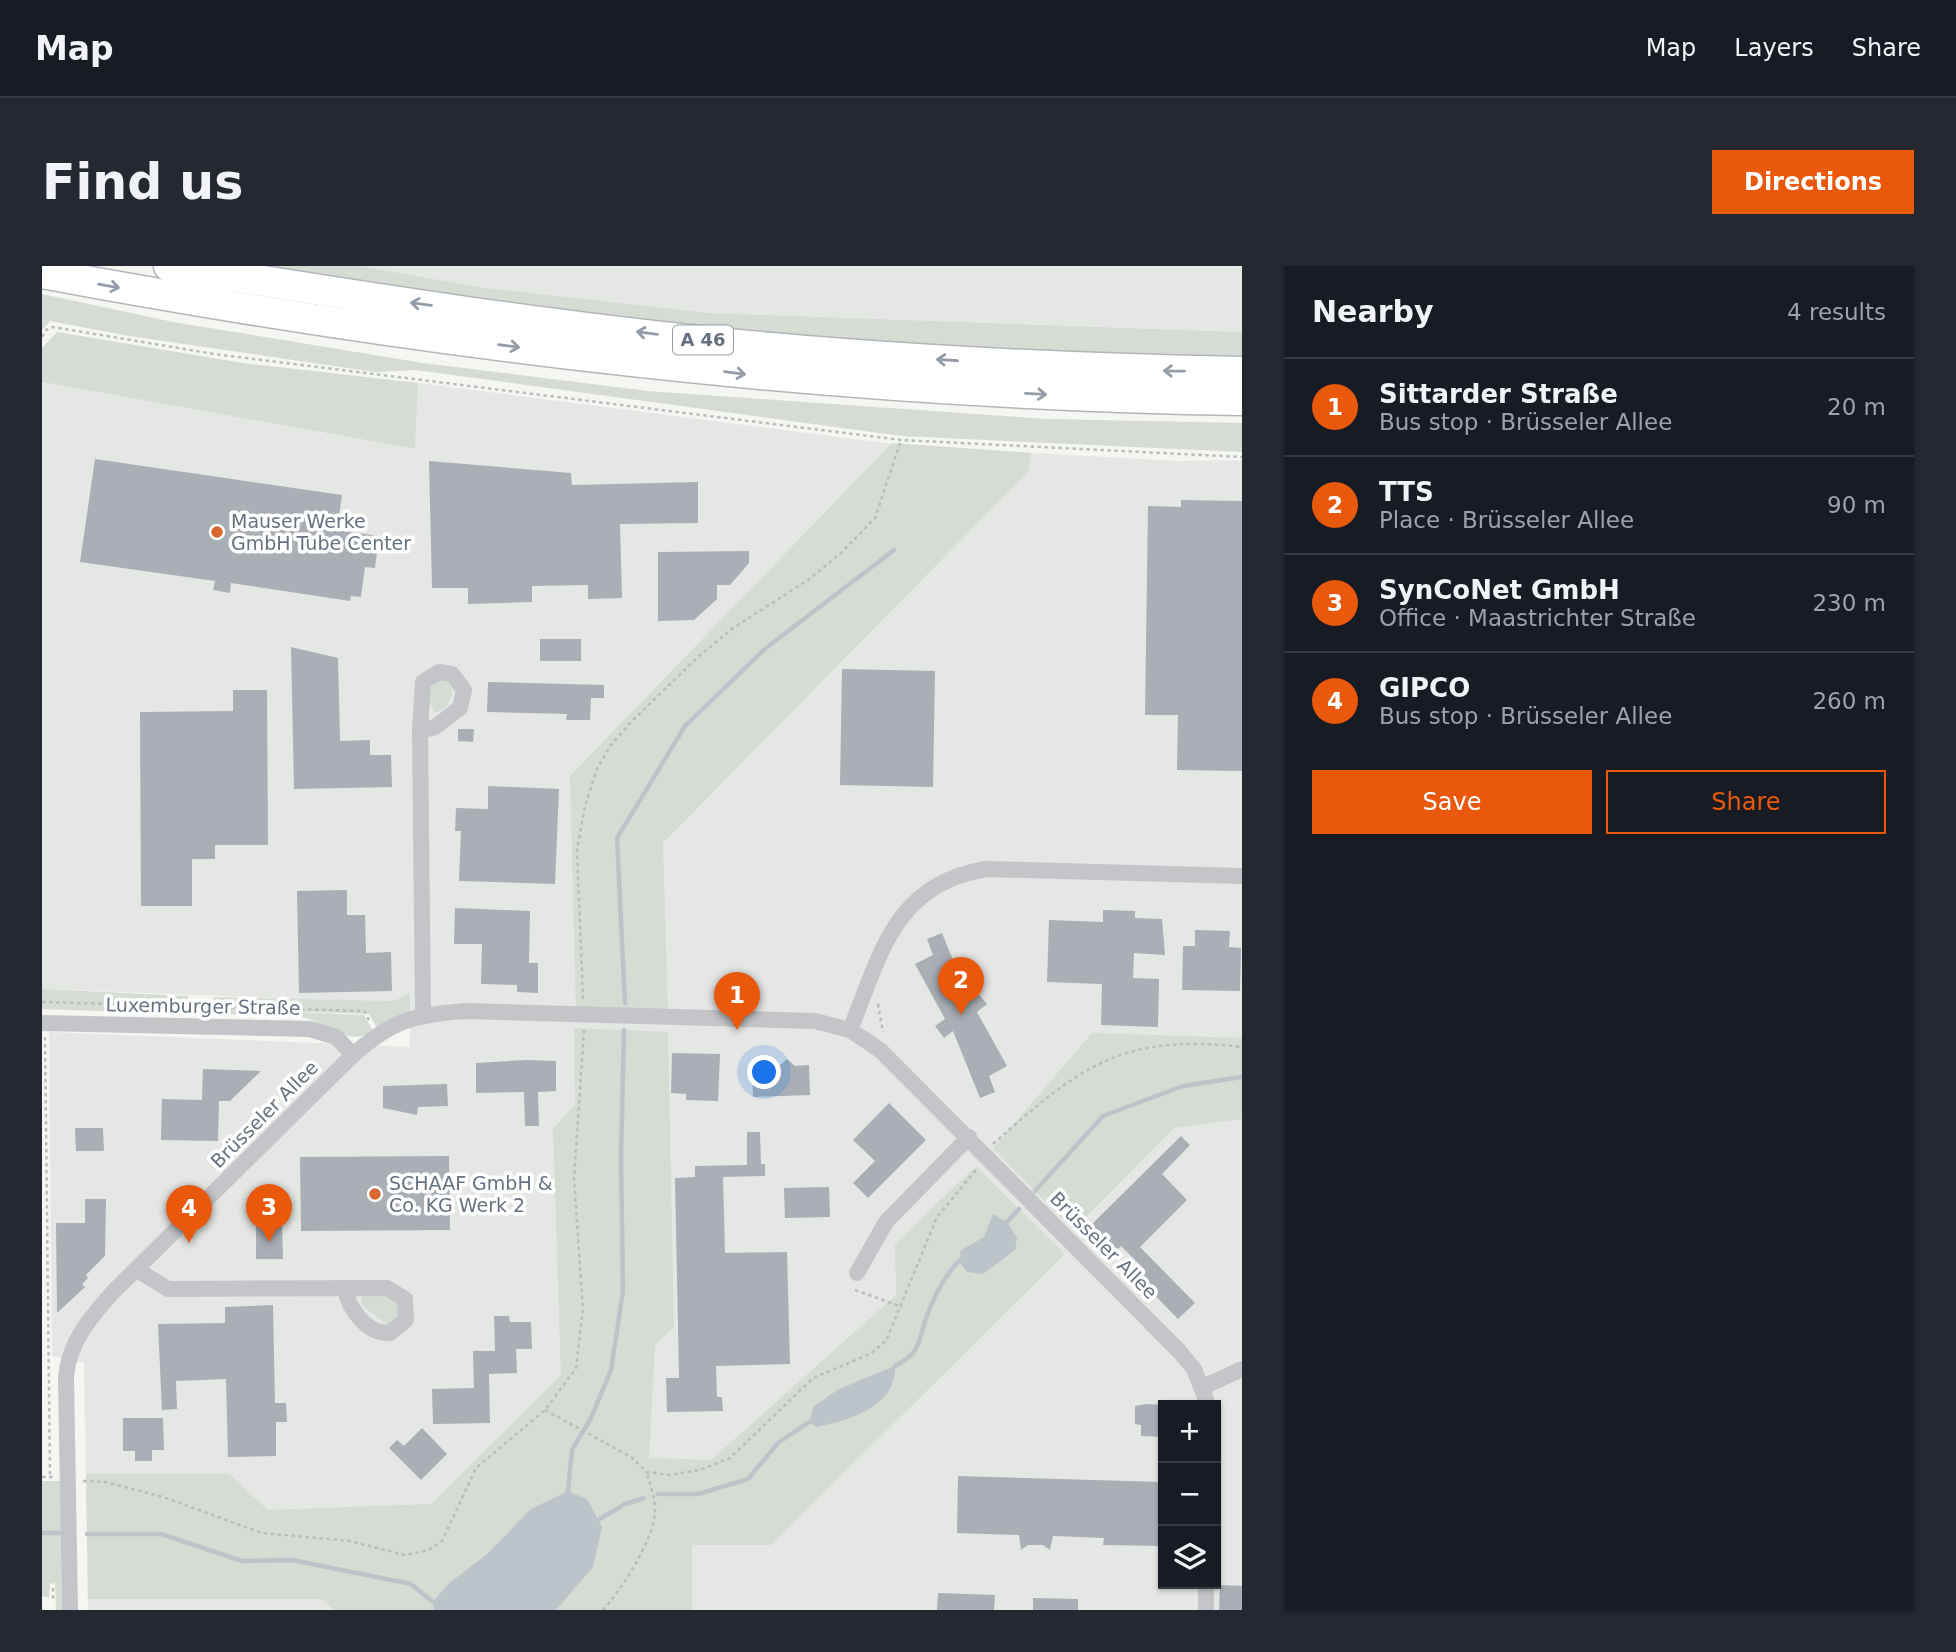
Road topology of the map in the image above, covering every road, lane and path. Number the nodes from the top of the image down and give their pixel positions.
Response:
1 (169, 266) edge
2 (42, 274) edge
3 (42, 337) edge
4 (1242, 372) edge
5 (1242, 401) edge
6 (901, 440) junction
7 (1242, 457) edge
8 (421, 731) dead end
9 (1242, 876) edge
10 (879, 998) dead end
11 (42, 1002) edge
12 (423, 1014) junction
13 (584, 1015) junction
14 (44, 1023) edge
15 (850, 1030) junction
16 (378, 1033) junction
17 (1242, 1047) edge
18 (880, 1051) junction
19 (353, 1055) junction
20 (969, 1137) junction
21 (986, 1155) junction
22 (137, 1270) junction
23 (856, 1273) dead end
24 (345, 1288) dead end
25 (855, 1290) dead end
26 (902, 1307) junction
27 (1242, 1369) edge
28 (1203, 1387) junction
29 (1207, 1400) edge
30 (545, 1410) junction
31 (82, 1469) dead end
32 (647, 1472) junction
33 (50, 1477) dead end
34 (75, 1480) junction
35 (52, 1588) dead end
36 (1206, 1589) edge
37 (53, 1610) edge
38 (70, 1610) edge
39 (603, 1610) edge
40 (1206, 1610) edge

4 -> 1 highway, A 46
2 -> 5 highway, A 46
3 - 6 path
6 - 7 path
6 - 13 path
8 - 12 street
9 - 15 street
10 - 18 path
11 - 16 path
12 - 13 street, Brüsseler Allee
12 - 16 street, Brüsseler Allee
13 - 15 street, Brüsseler Allee
13 - 30 path
14 - 19 street, Luxemburger Straße
14 - 33 path
15 - 18 street, Brüsseler Allee
16 - 19 street, Brüsseler Allee
17 - 21 path
18 - 20 street, Brüsseler Allee
19 - 22 street, Brüsseler Allee
20 - 21 street, Brüsseler Allee
20 - 23 street
21 - 26 path
21 - 28 street, Brüsseler Allee
22 - 24 street
22 - 34 street, Brüsseler Allee
25 - 26 path
26 - 32 path
27 - 28 street
28 - 29 street, Brüsseler Allee
30 - 32 path
30 - 34 path
31 - 34 path
32 - 39 path
34 - 38 street, Brüsseler Allee
35 - 37 path
36 - 40 street

